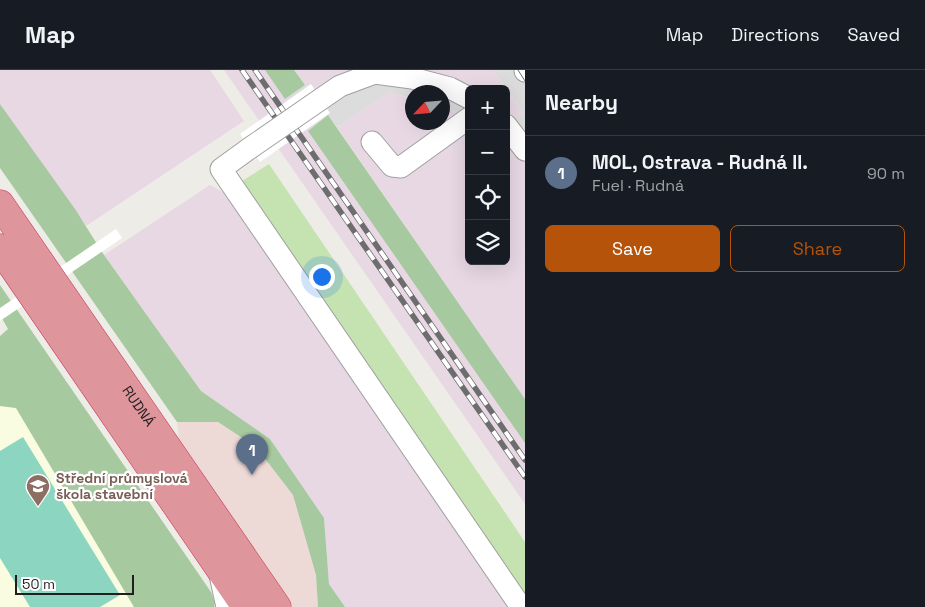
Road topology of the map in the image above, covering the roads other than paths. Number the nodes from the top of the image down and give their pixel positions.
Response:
1 (465, 96) edge
2 (465, 121) edge
3 (510, 130) edge
4 (372, 142) dead end
5 (525, 150) edge
6 (0, 204) edge
7 (0, 248) edge
8 (219, 567) junction
9 (228, 607) edge
10 (246, 607) edge
11 (277, 607) edge
12 (521, 607) edge

1 - 12 street, bridge
2 - 4 street
3 - 5 street
6 - 11 highway, RUDNÁ
7 - 8 highway, RUDNÁ
8 - 9 street
8 - 10 highway, RUDNÁ

